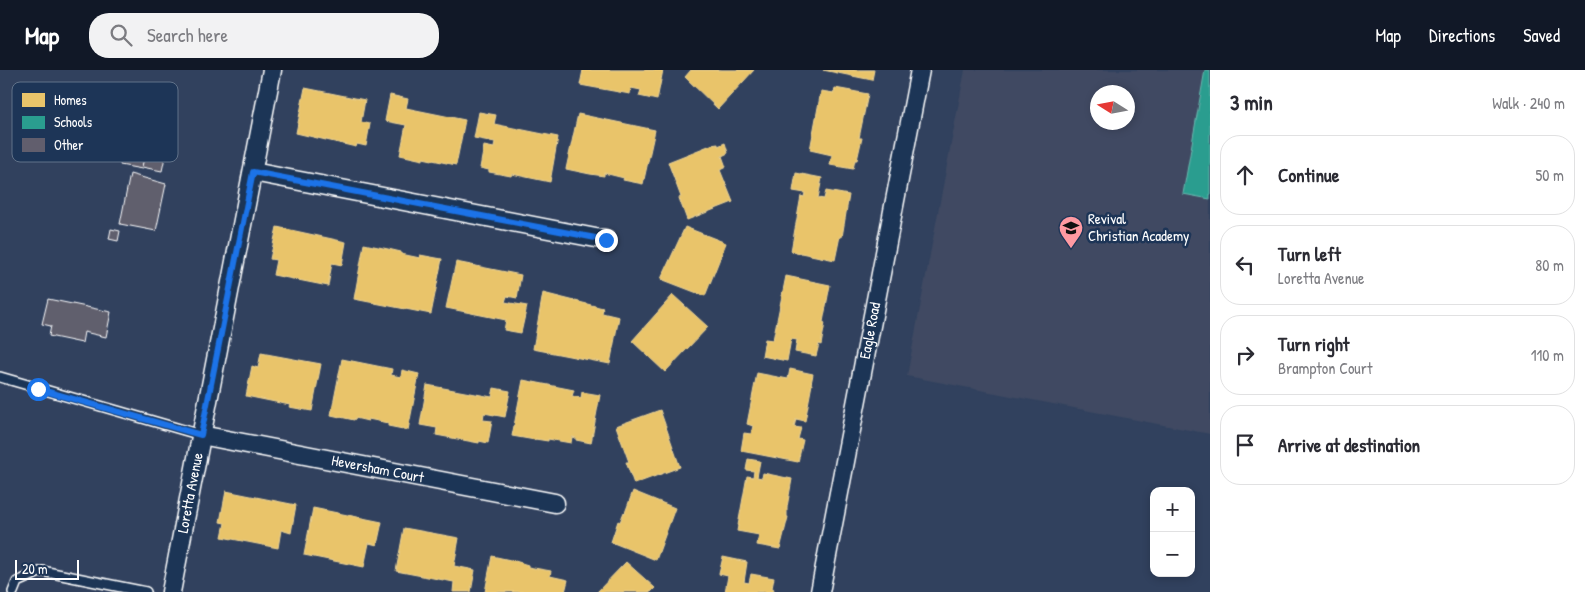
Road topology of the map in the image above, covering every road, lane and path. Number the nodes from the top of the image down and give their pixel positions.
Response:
1 (272, 70) edge
2 (920, 70) edge
3 (253, 172) junction
4 (606, 240) dead end
5 (0, 377) edge
6 (201, 435) junction
7 (555, 503) dead end
8 (12, 592) edge
9 (146, 592) edge
10 (171, 592) edge
11 (820, 592) edge

1 - 3 street, Loretta Avenue
2 - 11 street, Eagle Road
3 - 4 street
3 - 6 street, Loretta Avenue
5 - 6 lane
6 - 7 street, Heversham Court
6 - 10 street, Loretta Avenue
8 - 9 lane

